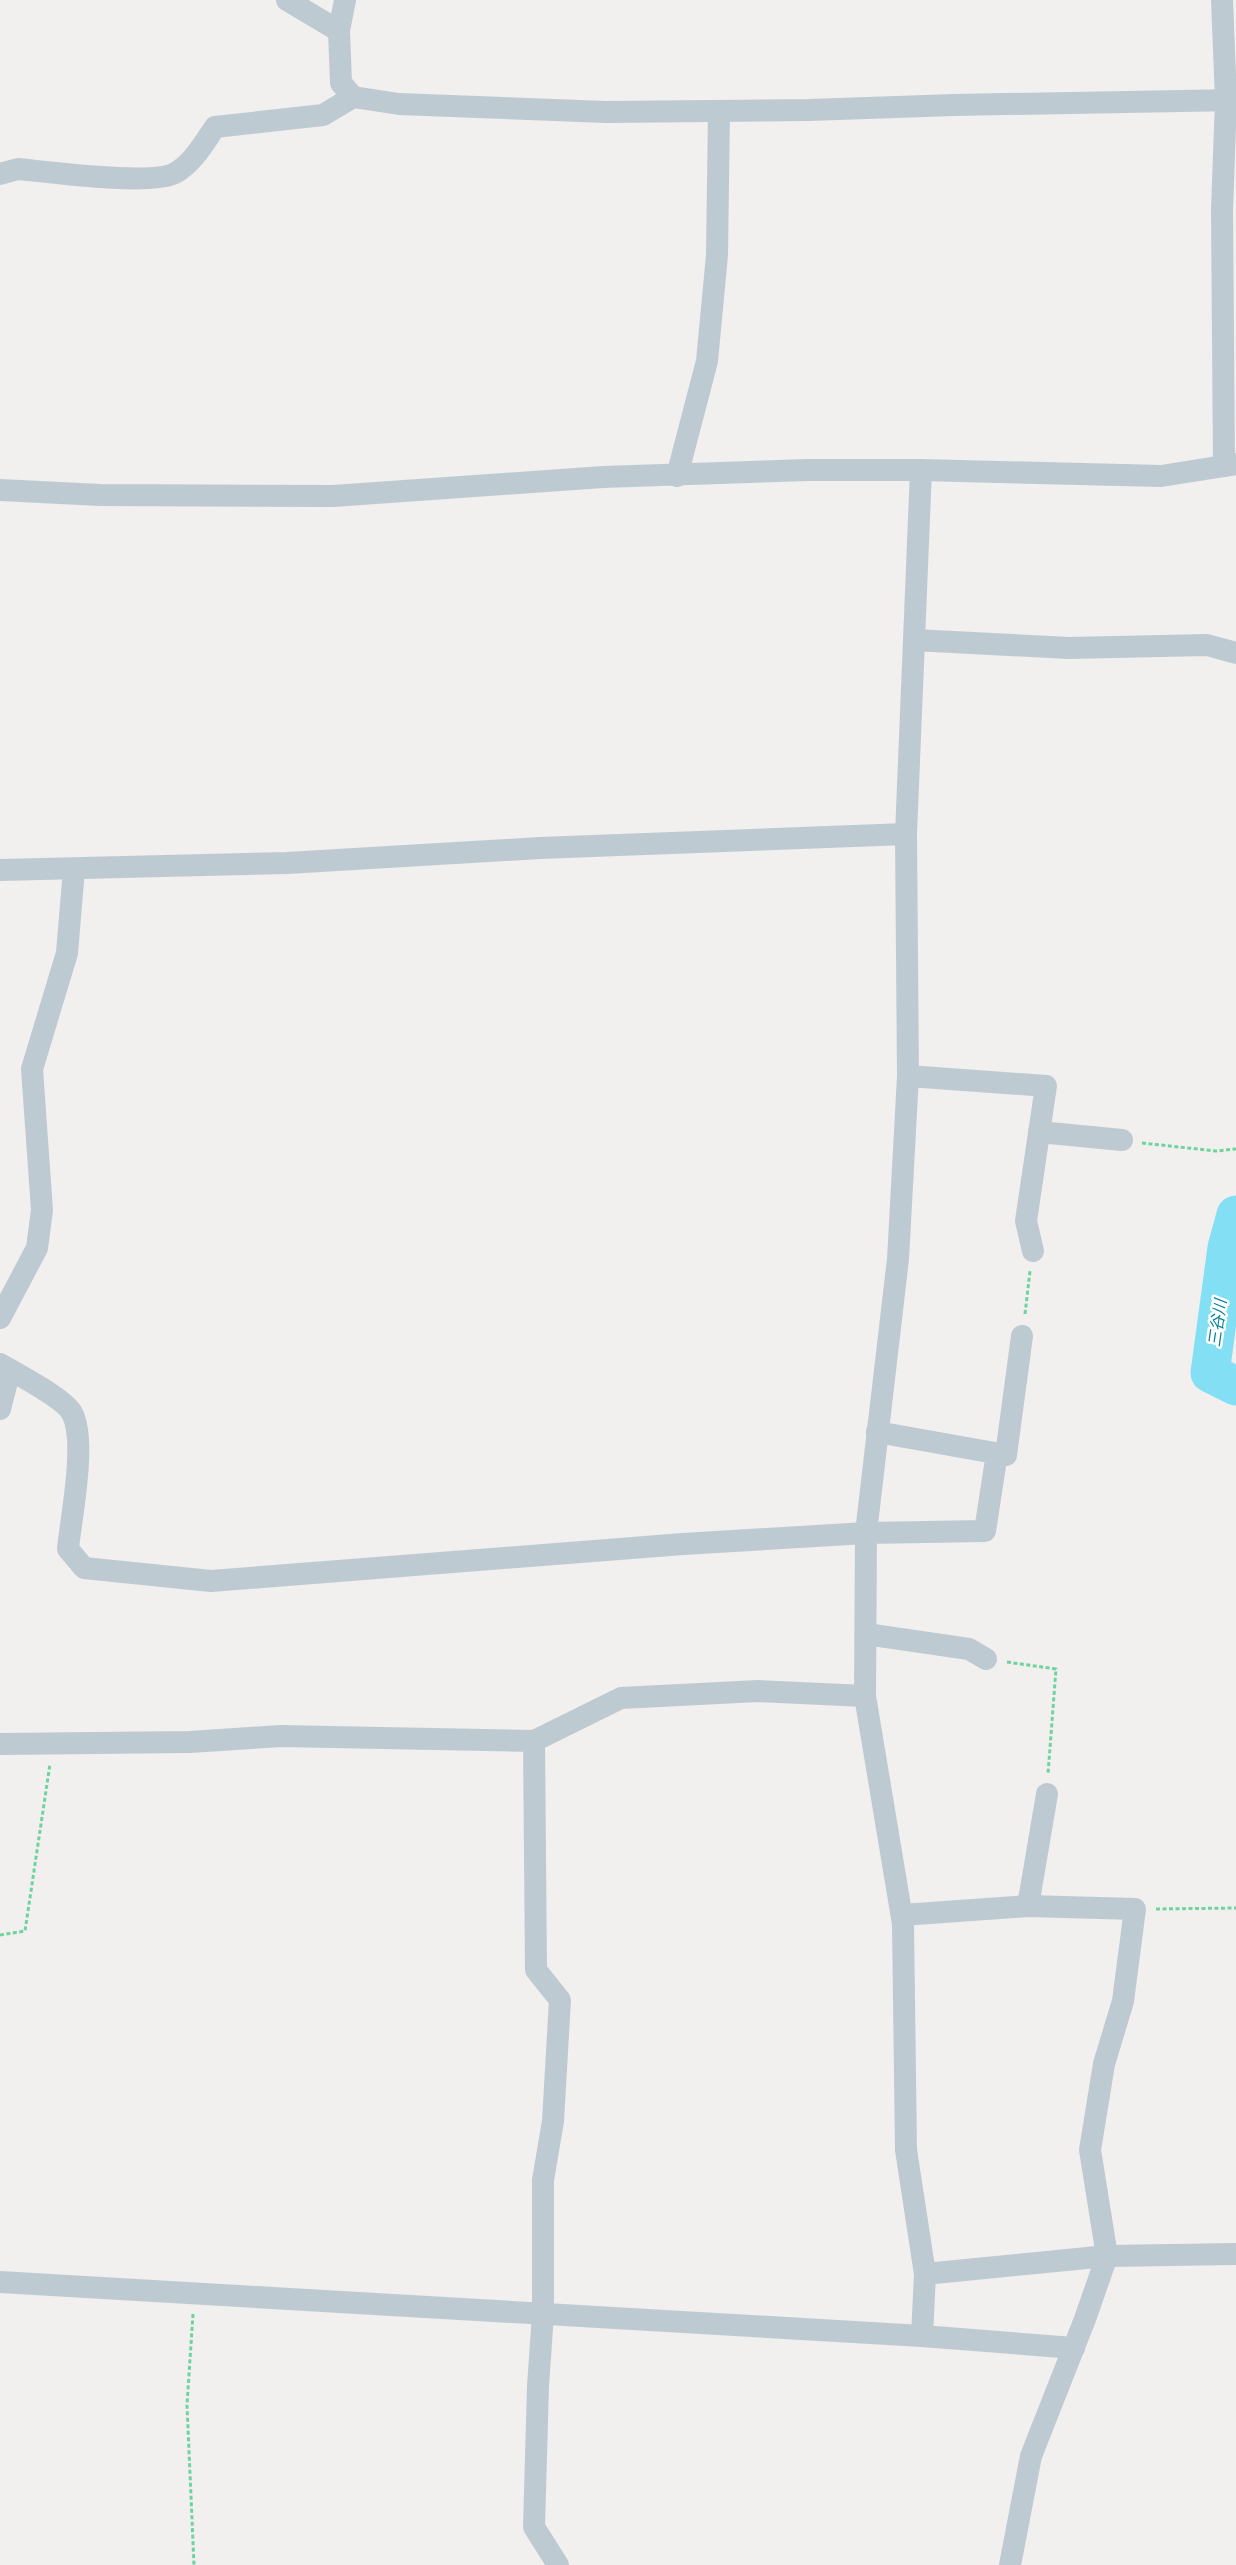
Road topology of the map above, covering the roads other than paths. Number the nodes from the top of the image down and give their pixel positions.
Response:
1 (287, 0) edge
2 (345, 0) edge
3 (1222, 0) edge
4 (339, 30) junction
5 (353, 97) junction
6 (1231, 100) edge
7 (719, 111) junction
8 (0, 174) edge
9 (1230, 465) edge
10 (921, 470) junction
11 (677, 476) junction
12 (0, 490) edge
13 (914, 640) junction
14 (1236, 653) edge
15 (906, 834) junction
16 (74, 869) junction
17 (0, 870) edge
18 (908, 1076) junction
19 (1039, 1132) junction
20 (1122, 1140) road end
21 (1033, 1251) road end
22 (0, 1318) edge
23 (1022, 1336) road end
24 (5, 1367) edge
25 (0, 1409) edge
26 (877, 1432) junction
27 (997, 1453) junction
28 (866, 1533) junction
29 (866, 1634) junction
30 (986, 1659) road end
31 (865, 1696) junction
32 (534, 1741) junction
33 (0, 1744) edge
34 (1047, 1794) road end
35 (1028, 1906) junction
36 (902, 1915) junction
37 (1227, 2254) edge
38 (1107, 2256) junction
39 (925, 2274) junction
40 (0, 2282) edge
41 (543, 2314) junction
42 (922, 2336) junction
43 (1074, 2348) junction
44 (558, 2565) edge
45 (1010, 2565) edge

1 - 4 street
2 - 4 street
3 - 6 street
4 - 5 street
5 - 7 street
5 - 8 street
6 - 7 street
6 - 9 street
7 - 11 street
9 - 10 street
10 - 11 street
10 - 13 street
11 - 12 street
13 - 14 street
13 - 15 street
15 - 16 street
15 - 18 street
16 - 17 street
16 - 22 street
18 - 19 street
18 - 26 street
19 - 20 street
19 - 21 street
23 - 27 street
24 - 25 street
24 - 28 street
26 - 27 street
26 - 28 street
27 - 28 street
28 - 29 street
29 - 30 street
29 - 31 street
31 - 32 street
31 - 36 street
32 - 33 street
32 - 41 street
34 - 35 street
35 - 36 street
35 - 38 street
36 - 39 street
37 - 38 street
38 - 39 street
38 - 43 street
39 - 42 street
40 - 41 street
41 - 42 street
41 - 44 street
42 - 43 street
43 - 45 street

